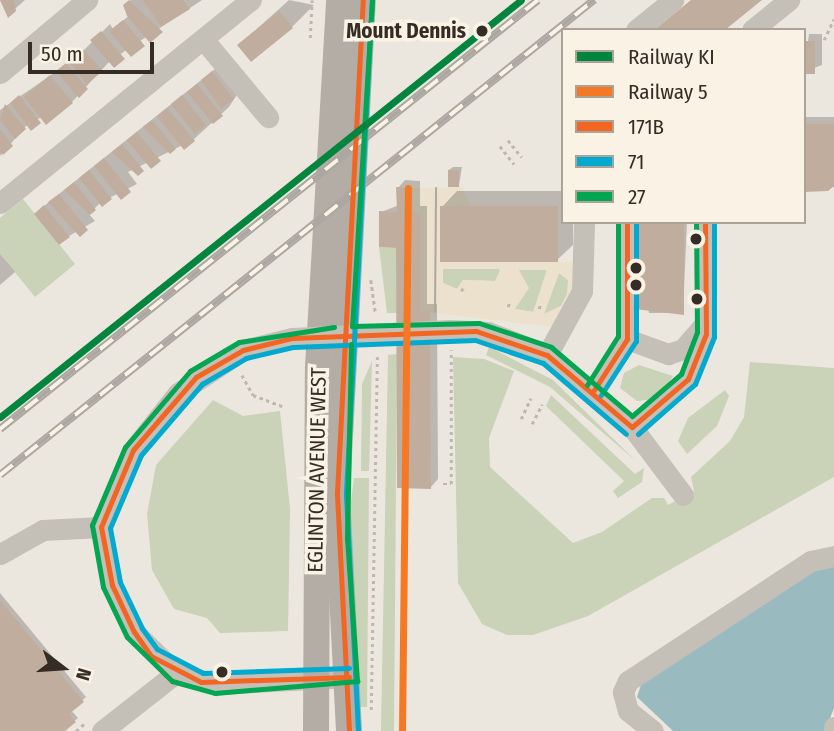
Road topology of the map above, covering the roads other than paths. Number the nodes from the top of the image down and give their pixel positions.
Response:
1 (88, 0) edge
2 (251, 0) edge
3 (339, 0) edge
4 (363, 0) edge
5 (673, 0) edge
6 (789, 0) edge
7 (638, 28) edge
8 (754, 28) edge
9 (203, 39) junction
10 (0, 73) edge
11 (268, 117) dead end
12 (0, 203) edge
13 (583, 224) edge
14 (627, 224) edge
15 (705, 224) edge
16 (706, 324) junction
17 (627, 339) junction
18 (547, 355) junction
19 (594, 390) junction
20 (632, 427) junction
21 (683, 495) dead end
22 (101, 527) junction
23 (0, 554) edge
24 (834, 556) edge
25 (176, 673) junction
26 (349, 677) junction
27 (316, 679) junction
28 (360, 727) edge
29 (102, 731) edge
30 (316, 731) edge
31 (653, 731) edge

1 - 10 street
2 - 9 street
3 - 27 main road, EGLINTON AVENUE WEST
4 - 26 main road, EGLINTON AVENUE WEST
5 - 7 street
6 - 8 street
9 - 11 street
9 - 12 street
13 - 18 street
14 - 17 street
15 - 16 street
16 - 17 street
16 - 20 street
17 - 19 street
18 - 19 street
18 - 22 street, bridge
19 - 20 street
20 - 21 street
22 - 23 street
22 - 25 street
24 - 31 street
25 - 27 street
25 - 29 street
26 - 27 street
26 - 28 main road, EGLINTON AVENUE WEST
27 - 30 main road, EGLINTON AVENUE WEST

